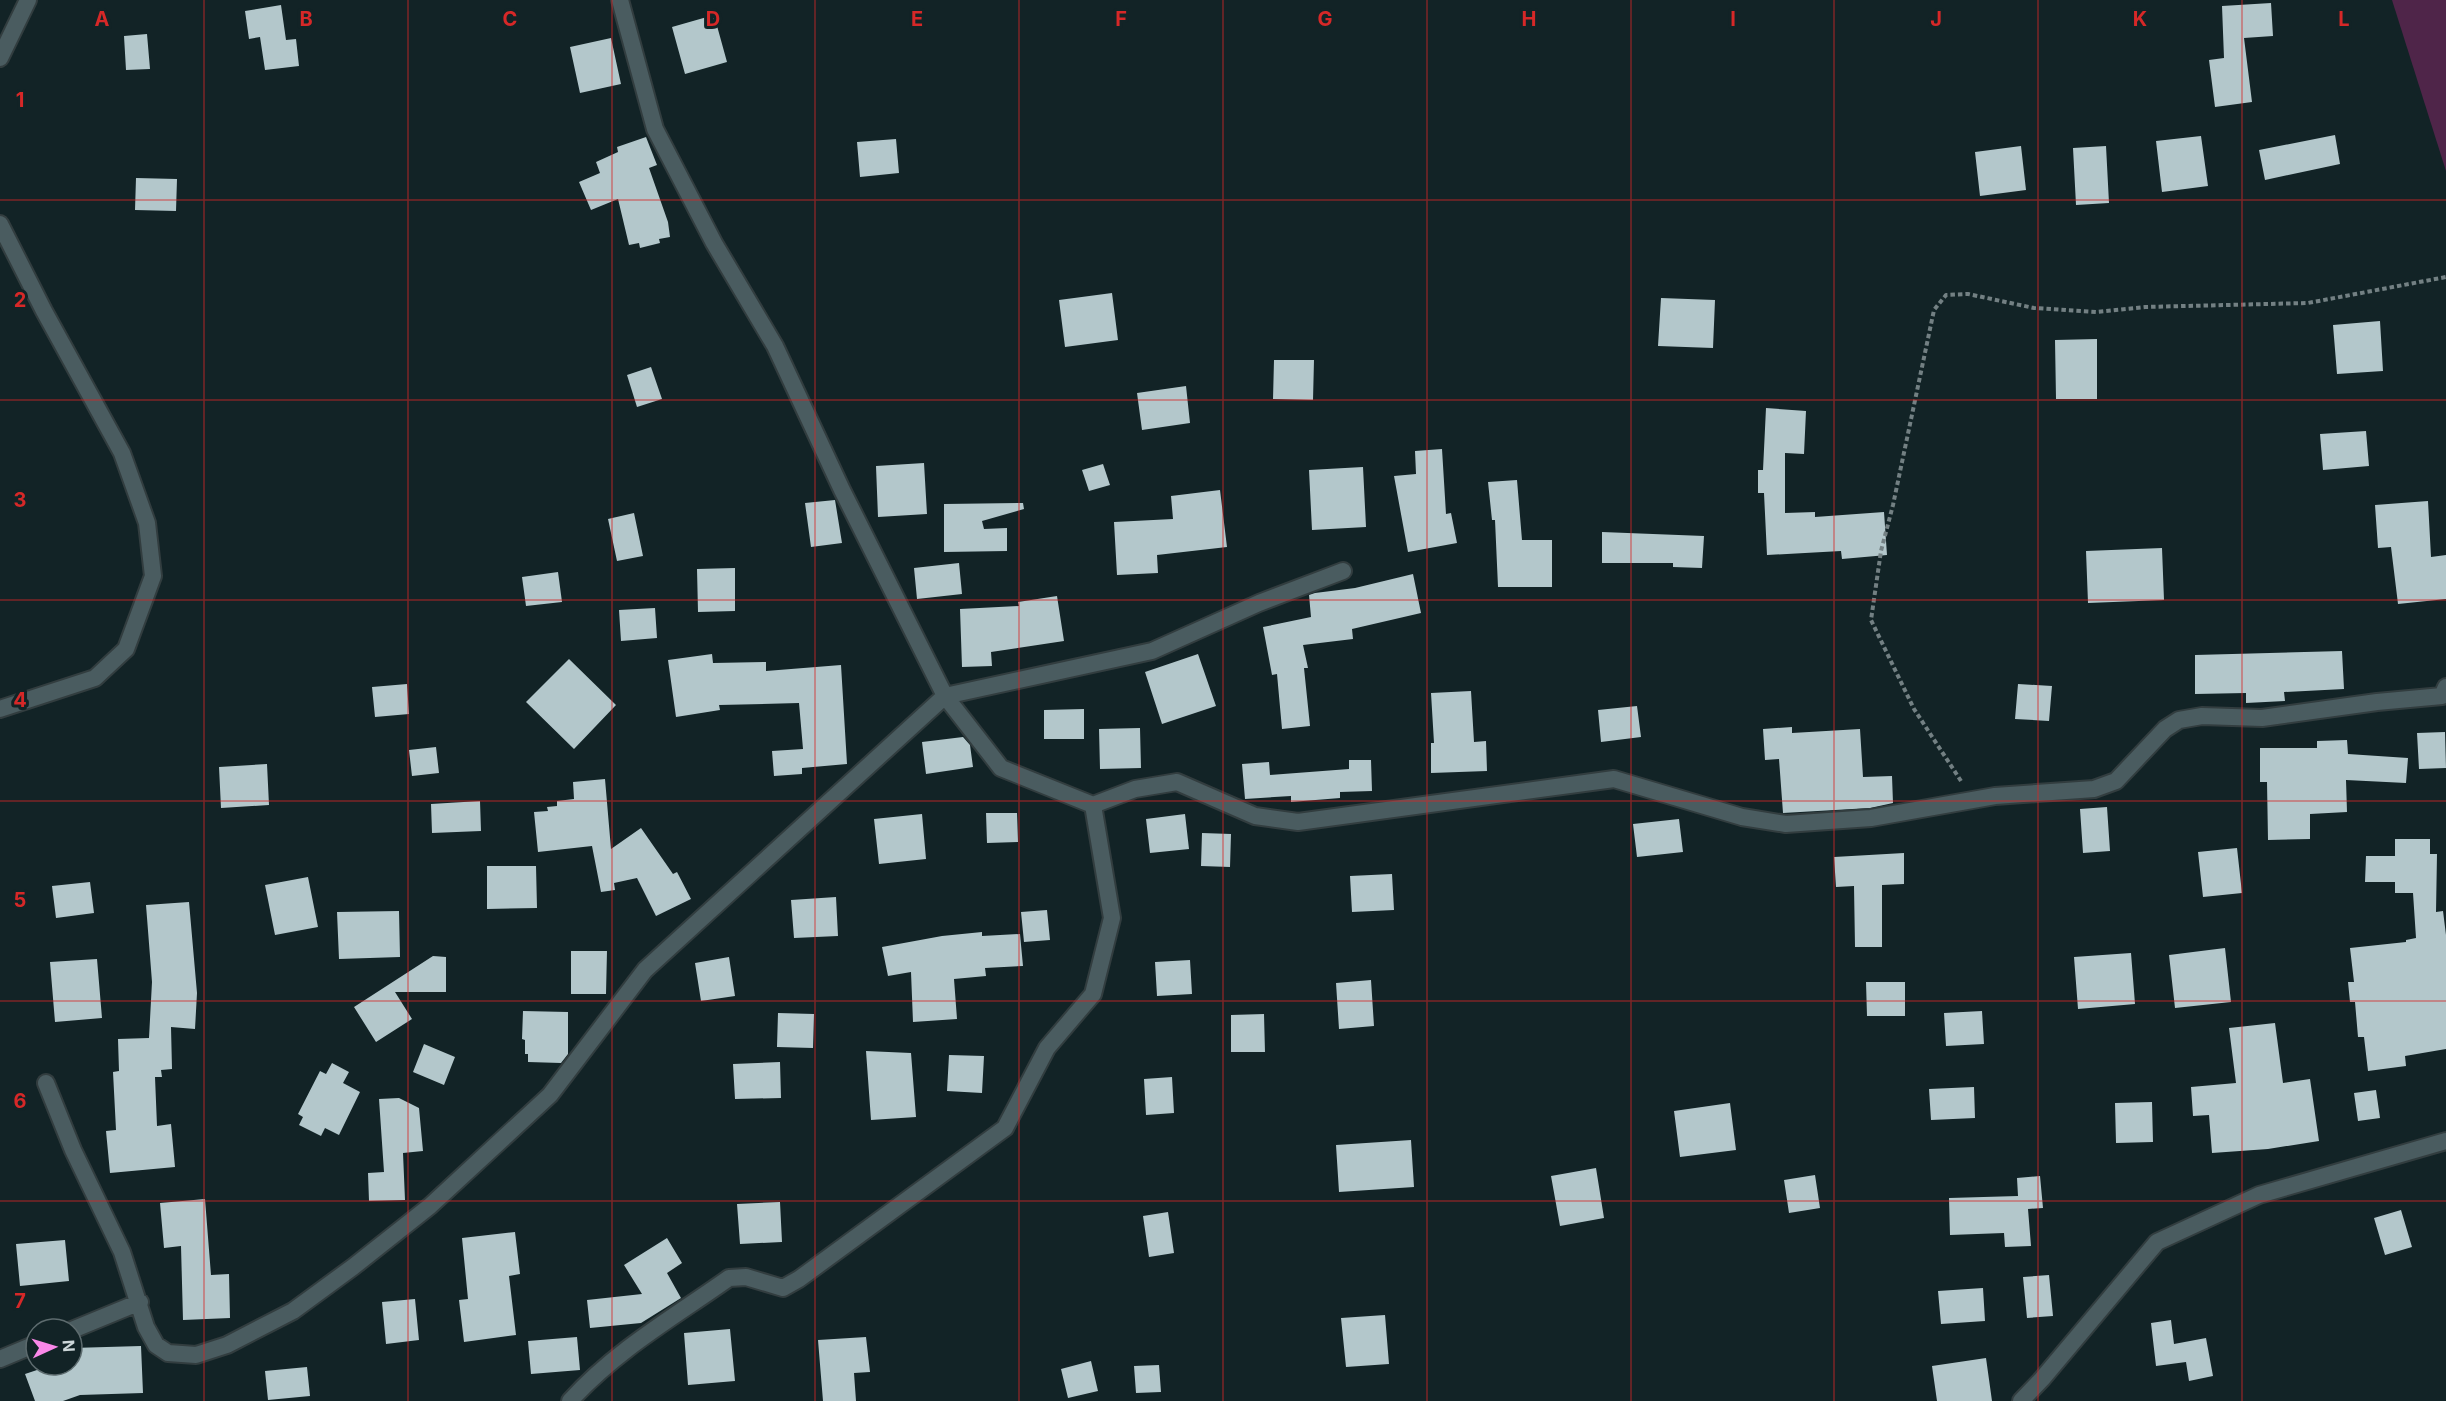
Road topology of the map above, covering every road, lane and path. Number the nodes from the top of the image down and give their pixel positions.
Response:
1 (28, 0) edge
2 (620, 0) edge
3 (0, 58) edge
4 (0, 224) edge
5 (2446, 277) edge
6 (1343, 571) dead end
7 (2445, 694) edge
8 (945, 696) junction
9 (0, 709) edge
10 (1973, 800) junction
11 (1093, 805) junction
12 (46, 1083) dead end
13 (2446, 1140) edge
14 (140, 1302) junction
15 (84, 1325) edge
16 (24, 1349) edge
17 (0, 1359) edge
18 (570, 1401) edge
19 (2021, 1401) edge

1 - 3 street
2 - 8 street
4 - 9 street
5 - 10 path
6 - 8 street
7 - 10 street
8 - 11 street
8 - 14 street
10 - 11 street
11 - 18 street
12 - 14 street
13 - 19 street
14 - 15 street
16 - 17 street

